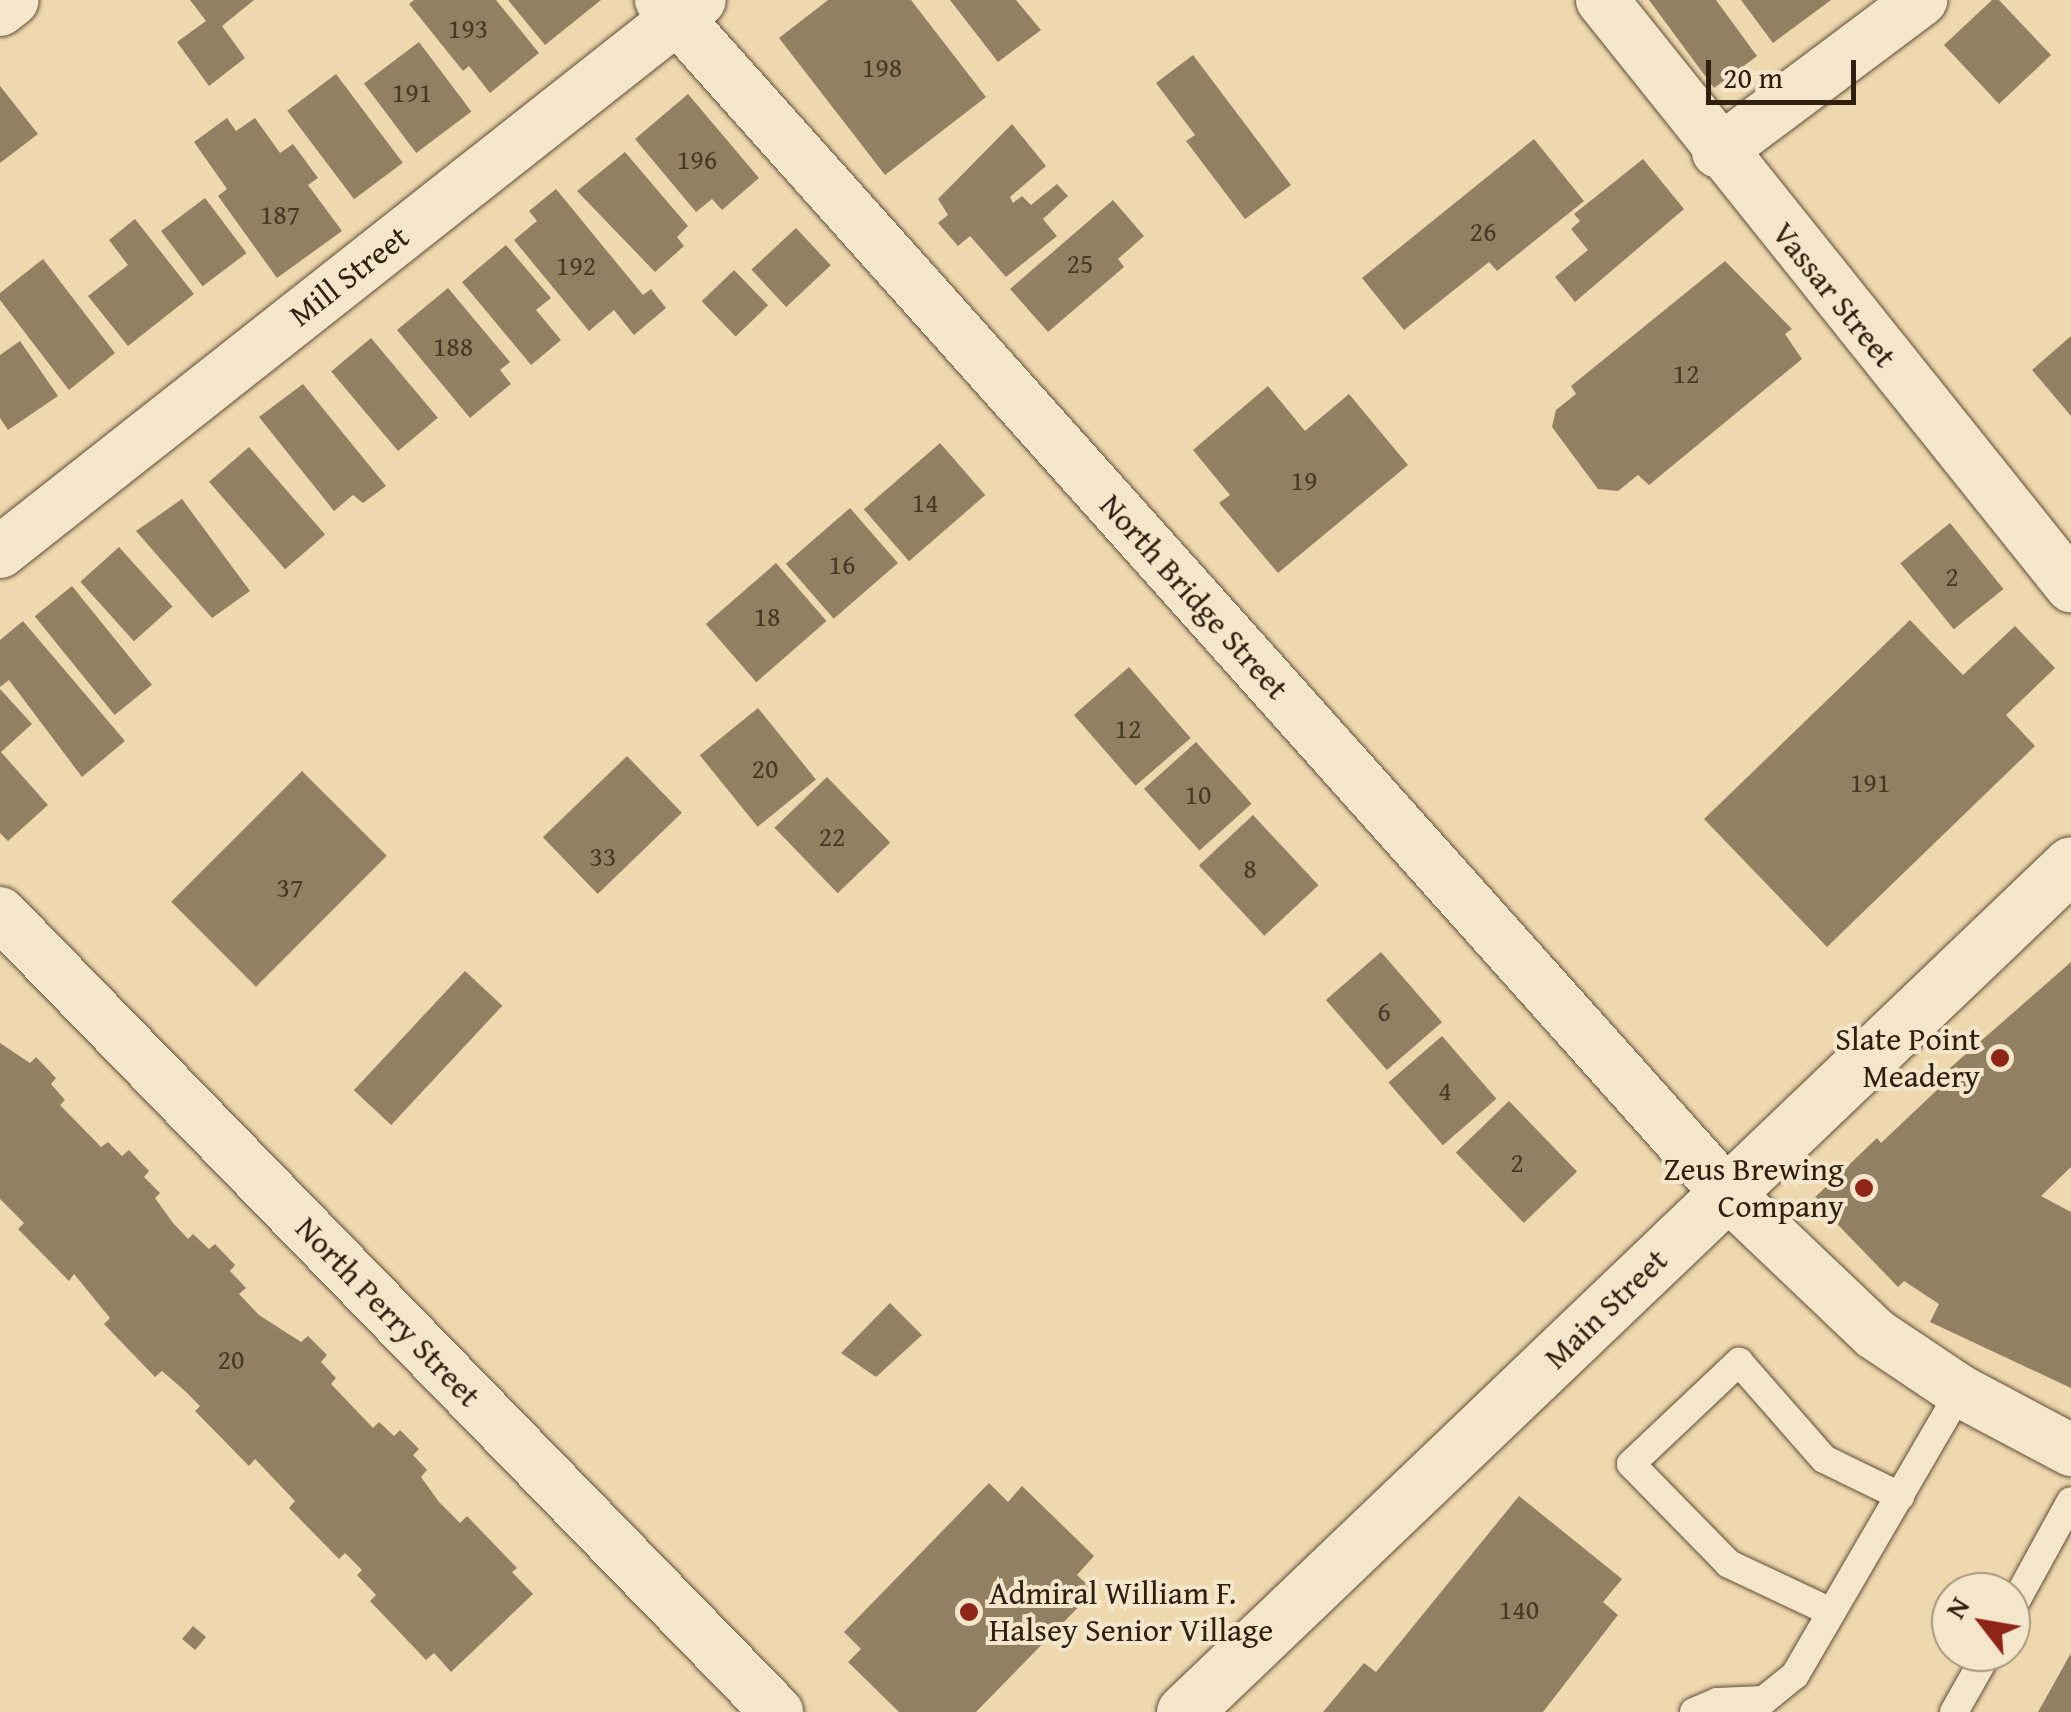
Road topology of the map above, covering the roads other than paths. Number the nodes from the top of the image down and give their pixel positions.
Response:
1 (13, 0) edge
2 (1602, 0) edge
3 (1921, 0) edge
4 (679, 6) edge
5 (0, 10) edge
6 (1718, 152) junction
7 (0, 552) edge
8 (2071, 586) edge
9 (2071, 864) edge
10 (0, 913) edge
11 (1727, 1193) junction
12 (1960, 1391) junction
13 (2071, 1450) edge
14 (1900, 1496) junction
15 (2071, 1501) edge
16 (2031, 1574) edge
17 (1831, 1612) junction
18 (1977, 1672) edge
19 (754, 1705) edge
20 (1184, 1712) edge
21 (1694, 1712) edge
22 (1954, 1712) edge

1 - 5 street
2 - 6 street, Vassar Street
3 - 6 street
4 - 7 street, Mill Street
4 - 11 street, North Bridge Street
6 - 8 street, Vassar Street
9 - 11 street, Main Street
10 - 19 street, North Perry Street
11 - 12 street, North Bridge Street
11 - 20 street, Main Street
12 - 13 street, North Bridge Street
12 - 14 lane
14 - 17 lane
14 - 17 lane
15 - 16 lane
17 - 21 lane
18 - 22 lane

